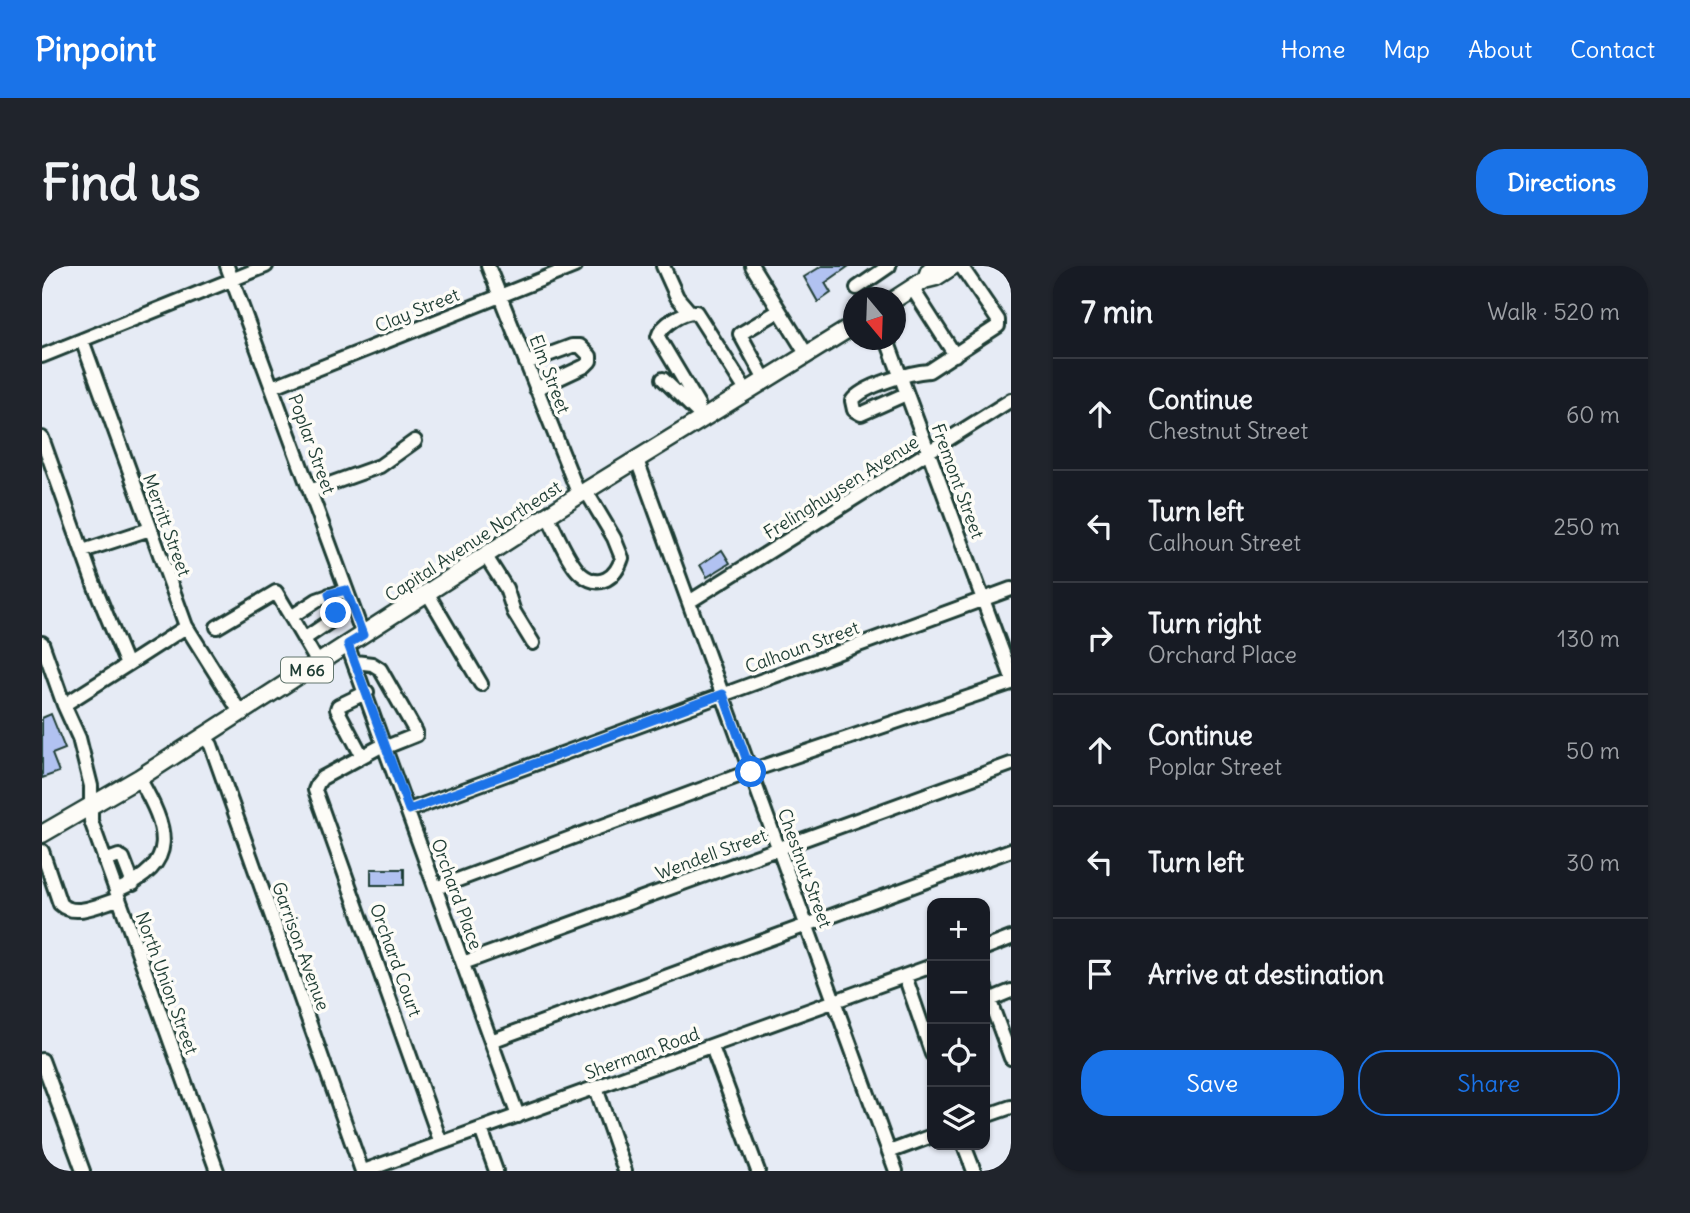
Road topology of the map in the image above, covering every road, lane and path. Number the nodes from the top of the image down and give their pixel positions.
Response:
1 (227, 266) edge
2 (266, 266) edge
3 (488, 266) edge
4 (575, 266) edge
5 (663, 266) edge
6 (752, 266) edge
7 (889, 266) edge
8 (953, 266) edge
9 (961, 266) edge
10 (925, 278) edge
11 (232, 280) junction
12 (858, 287) edge
13 (906, 291) edge
14 (500, 296) junction
15 (689, 311) junction
16 (779, 311) junction
17 (843, 332) edge
18 (82, 340) junction
19 (891, 350) edge
20 (807, 355) junction
21 (955, 355) junction
22 (42, 356) edge
23 (526, 363) junction
24 (900, 377) junction
25 (663, 379) dead end
26 (765, 380) junction
27 (272, 387) junction
28 (536, 389) junction
29 (747, 392) junction
30 (906, 394) junction
31 (1011, 400) edge
32 (701, 416) junction
33 (42, 438) edge
34 (415, 441) dead end
35 (929, 452) junction
36 (637, 460) junction
37 (310, 491) junction
38 (582, 493) junction
39 (547, 515) junction
40 (150, 529) junction
41 (83, 551) junction
42 (485, 555) junction
43 (1011, 589) edge
44 (346, 590) junction
45 (329, 594) junction
46 (428, 594) junction
47 (983, 598) junction
48 (689, 602) junction
49 (291, 617) junction
50 (217, 627) dead end
51 (186, 628) junction
52 (363, 635) junction
53 (304, 639) junction
54 (533, 643) dead end
55 (348, 644) junction
56 (43, 647) edge
57 (355, 662) junction
58 (318, 663) junction
59 (127, 665) junction
60 (1011, 675) edge
61 (1011, 683) edge
62 (481, 684) dead end
63 (367, 692) junction
64 (723, 694) junction
65 (64, 705) junction
66 (240, 712) junction
67 (203, 735) junction
68 (386, 745) junction
69 (362, 756) junction
70 (1011, 764) edge
71 (751, 772) junction
72 (139, 778) junction
73 (90, 805) junction
74 (409, 810) junction
75 (42, 834) edge
76 (779, 848) junction
77 (1011, 850) edge
78 (42, 852) edge
79 (105, 861) junction
80 (133, 884) junction
81 (436, 888) junction
82 (117, 895) junction
83 (807, 926) junction
84 (1011, 938) edge
85 (990, 945) edge
86 (463, 963) junction
87 (927, 968) edge
88 (905, 976) junction
89 (1011, 991) edge
90 (990, 994) edge
91 (835, 1002) junction
92 (990, 1002) edge
93 (927, 1040) edge
94 (491, 1041) junction
95 (712, 1046) junction
96 (1011, 1058) edge
97 (42, 1060) edge
98 (596, 1088) junction
99 (1011, 1107) edge
100 (990, 1114) edge
101 (518, 1116) junction
102 (481, 1129) junction
103 (927, 1138) edge
104 (441, 1143) junction
105 (966, 1150) edge
106 (889, 1152) junction
107 (83, 1171) edge
108 (217, 1171) edge
109 (363, 1171) edge
110 (496, 1171) edge
111 (625, 1171) edge
112 (758, 1171) edge
113 (896, 1171) edge
114 (974, 1171) edge

1 - 11 street, Poplar Street
2 - 11 street
3 - 14 street, Elm Street
4 - 14 street, Clay Street
5 - 15 street
6 - 16 street
7 - 12 street
8 - 10 main road
9 - 21 street
10 - 13 main road
10 - 21 street
11 - 18 street
11 - 27 street, Poplar Street
14 - 23 street, Elm Street
14 - 27 street, Clay Street
15 - 29 street
15 - 32 street
16 - 20 street
16 - 26 street
17 - 20 main road, Capital Avenue Northeast / M 66
18 - 22 street
18 - 40 street, Merritt Street
19 - 24 street, Fremont Street
20 - 26 main road, Capital Avenue Northeast / M 66
21 - 24 street
23 - 28 street, Elm Street
23 - 28 street
24 - 30 street, Fremont Street
24 - 30 street
25 - 32 street
26 - 29 main road, Capital Avenue Northeast / M 66
27 - 37 street, Poplar Street
28 - 38 street, Elm Street
29 - 32 main road, Capital Avenue Northeast / M 66
30 - 35 street, Fremont Street
31 - 35 street, Frelinghuysen Avenue
32 - 36 main road, Capital Avenue Northeast / M 66
33 - 41 street
34 - 37 street
35 - 47 street, Fremont Street
35 - 48 street, Frelinghuysen Avenue
36 - 38 main road, Capital Avenue Northeast / M 66
36 - 48 street, Chestnut Street
37 - 44 street, Poplar Street
38 - 39 main road, Capital Avenue Northeast / M 66
38 - 39 street, Elm Street
39 - 42 main road, Capital Avenue Northeast / M 66
40 - 41 street
40 - 51 street, Merritt Street
41 - 59 street
42 - 46 main road, Capital Avenue Northeast / M 66
42 - 54 street
43 - 47 street, Calhoun Street
44 - 45 street
44 - 52 street, Poplar Street
45 - 49 street
45 - 53 street
46 - 52 main road, Capital Avenue Northeast / M 66
46 - 62 street
47 - 60 street, Fremont Street
47 - 64 street, Calhoun Street
48 - 64 street, Chestnut Street
49 - 50 street
49 - 53 street
51 - 59 street
51 - 66 street, Merritt Street
52 - 55 main road, Capital Avenue Northeast / M 66
53 - 58 street
55 - 57 street, Orchard Place
55 - 58 main road, Capital Avenue Northeast / M 66
56 - 65 street, North Union Street
57 - 63 street, Orchard Place
57 - 68 street
58 - 66 main road, Capital Avenue Northeast / M 66
59 - 65 street
61 - 71 street
63 - 68 street, Orchard Place
63 - 69 street
64 - 71 street, Chestnut Street
64 - 74 street, Calhoun Street
65 - 73 street, North Union Street
66 - 67 main road, Capital Avenue Northeast / M 66
67 - 72 main road, Capital Avenue Northeast / M 66
67 - 109 street, Garrison Avenue
68 - 69 street
68 - 74 street, Orchard Place
69 - 104 street, Orchard Court
70 - 76 street, Wendell Street
71 - 76 street, Chestnut Street
71 - 81 street
72 - 73 main road, Capital Avenue Northeast / M 66
72 - 80 street
73 - 75 main road, Capital Avenue Northeast / M 66
73 - 79 street, North Union Street
74 - 81 street, Orchard Place
76 - 83 street, Chestnut Street
76 - 86 street, Wendell Street
77 - 83 street
78 - 82 street
79 - 80 street
79 - 82 street, North Union Street
80 - 82 street
81 - 86 street, Orchard Place
82 - 108 street, North Union Street
83 - 91 street, Chestnut Street
83 - 94 street
84 - 85 street
86 - 94 street, Orchard Place
87 - 88 street, Sherman Road
88 - 91 street, Sherman Road
88 - 93 street
89 - 90 street
91 - 95 street, Sherman Road
91 - 106 street, Chestnut Street
92 - 96 street
94 - 101 street, Orchard Place
95 - 98 street, Sherman Road
95 - 112 street
97 - 107 street
98 - 101 street, Sherman Road
98 - 111 street
99 - 100 street
101 - 102 street, Sherman Road
102 - 104 street, Sherman Road
102 - 110 street
103 - 106 street
104 - 109 street, Sherman Road
105 - 114 street
106 - 113 street, Chestnut Street

